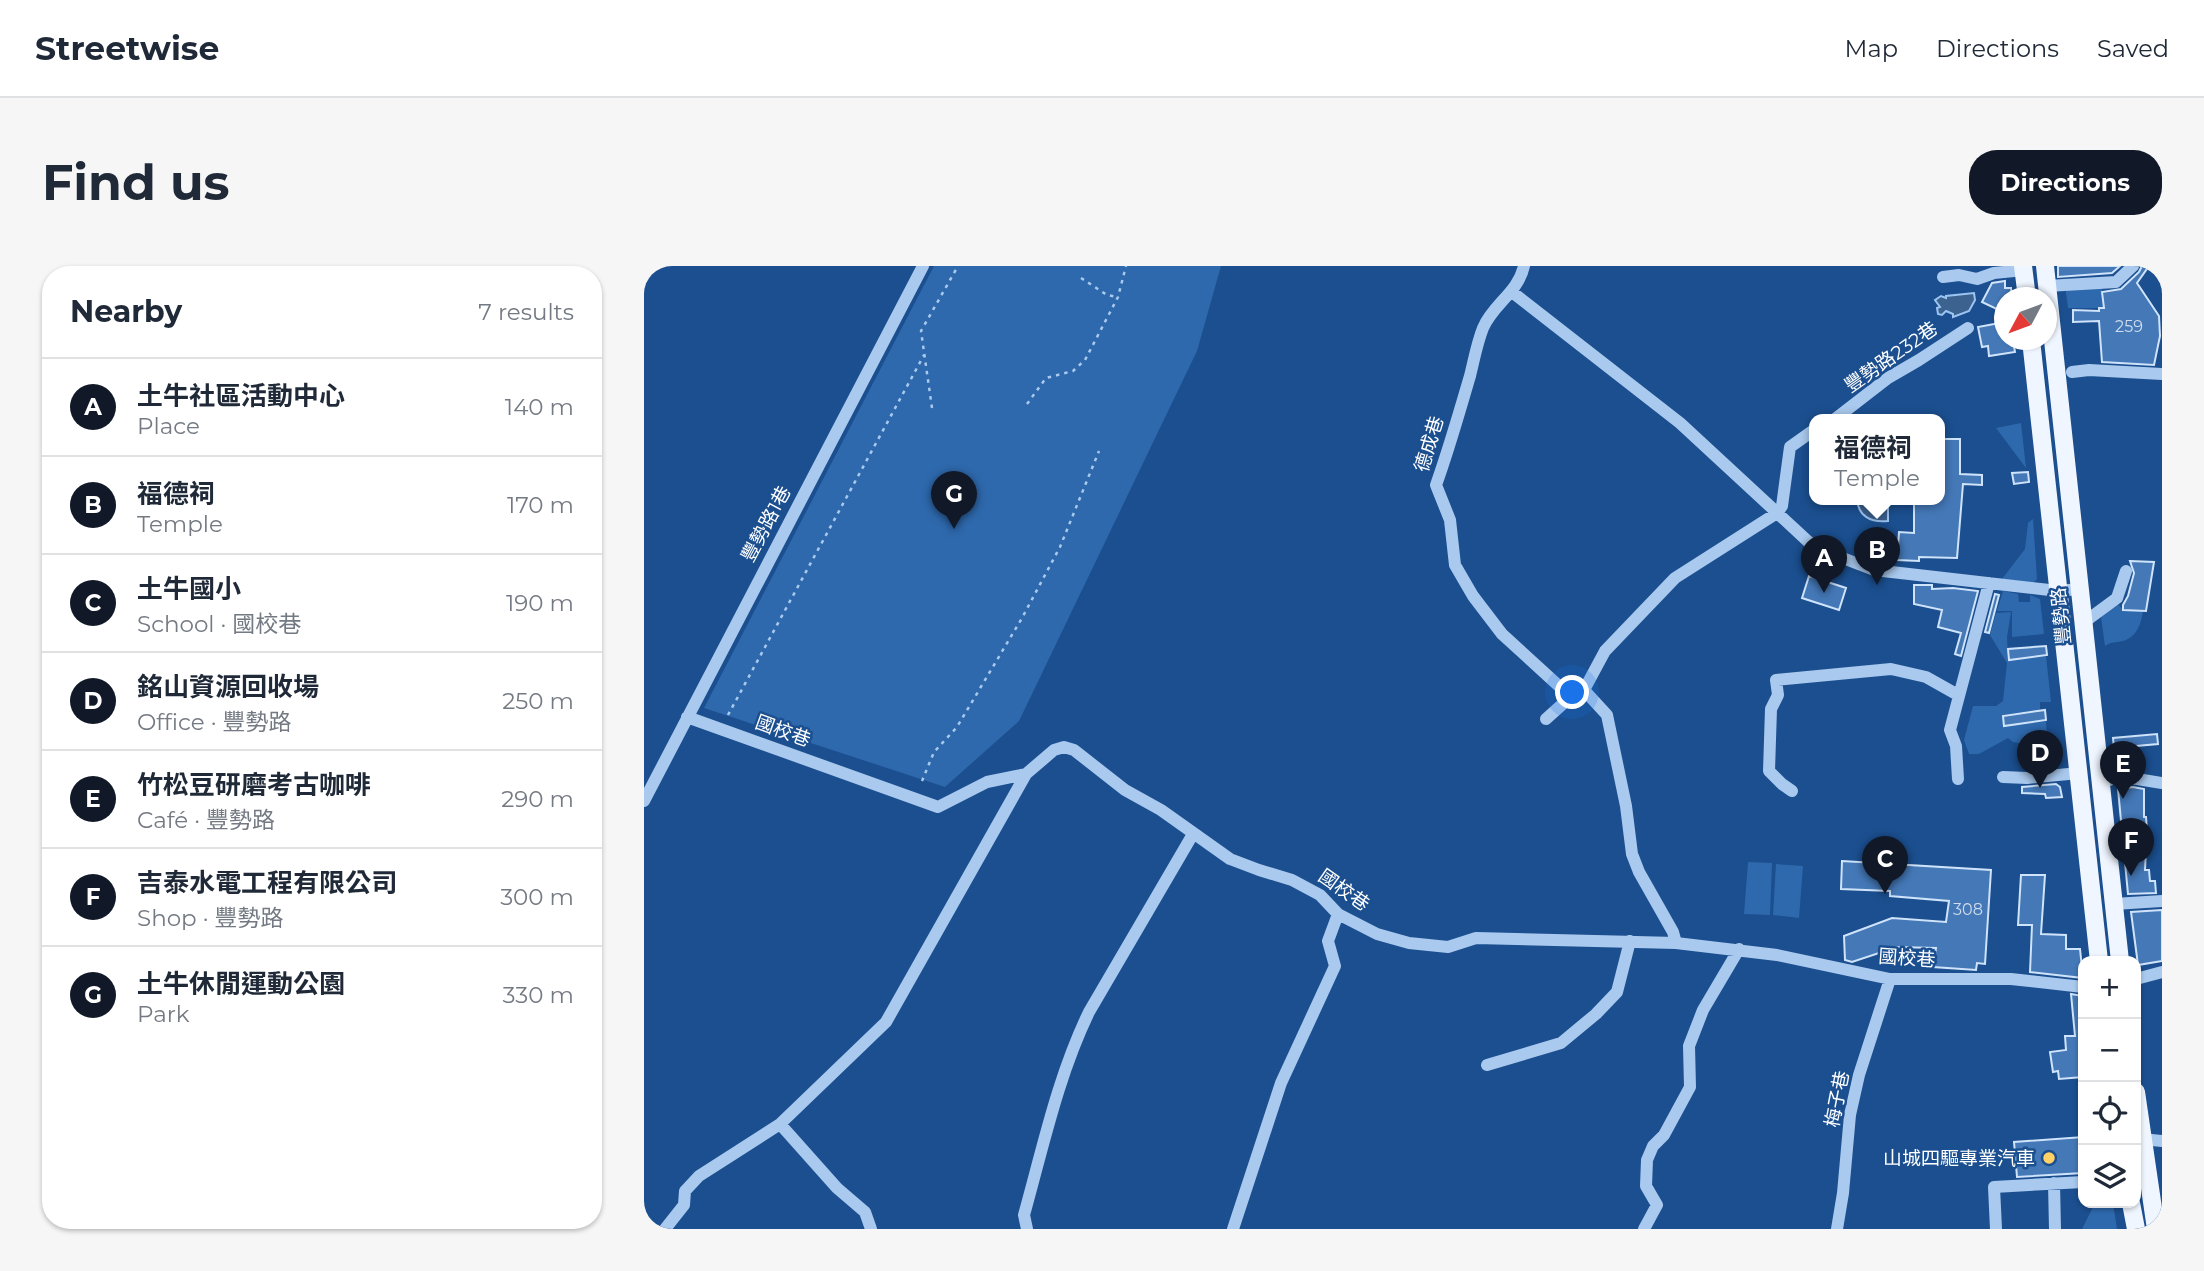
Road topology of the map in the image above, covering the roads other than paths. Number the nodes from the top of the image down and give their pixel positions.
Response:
1 (923, 266) edge
2 (1524, 266) edge
3 (2045, 266) edge
4 (2133, 266) edge
5 (2024, 268) edge
6 (1943, 277) dead end
7 (2047, 286) junction
8 (2026, 287) edge
9 (1512, 292) junction
10 (1968, 328) dead end
11 (2032, 350) edge
12 (2072, 372) dead end
13 (2162, 374) edge
14 (1841, 414) edge
15 (1809, 434) edge
16 (1777, 513) junction
17 (2126, 571) dead end
18 (1989, 583) junction
19 (2079, 589) junction
20 (2058, 592) junction
21 (2083, 623) junction
22 (1584, 690) junction
23 (1958, 695) junction
24 (1572, 698) junction
25 (687, 717) junction
26 (1546, 719) dead end
27 (2079, 773) junction
28 (1026, 774) junction
29 (2003, 777) dead end
30 (1958, 779) dead end
31 (2162, 783) edge
32 (2102, 786) junction
33 (1792, 791) dead end
34 (2081, 797) junction
35 (644, 801) edge
36 (1193, 834) junction
37 (2162, 901) edge
38 (2114, 905) junction
39 (1338, 914) junction
40 (1630, 941) junction
41 (1676, 943) junction
42 (1740, 949) junction
43 (2098, 956) edge
44 (2119, 956) edge
45 (2162, 972) edge
46 (2141, 978) edge
47 (1890, 979) junction
48 (2078, 986) edge
49 (1487, 1065) dead end
50 (779, 1124) junction
51 (2141, 1131) edge
52 (2142, 1139) junction
53 (2162, 1141) edge
54 (2078, 1182) edge
55 (2054, 1183) junction
56 (2132, 1208) edge
57 (665, 1229) edge
58 (872, 1229) edge
59 (1027, 1229) edge
60 (1233, 1229) edge
61 (1644, 1229) edge
62 (1837, 1229) edge
63 (1996, 1229) edge
64 (2055, 1229) edge
65 (2136, 1229) edge
66 (2156, 1229) edge

1 - 25 street, 豐勢路1巷
2 - 9 street, 德成巷
3 - 7 main road, 豐勢路
4 - 7 street
5 - 6 street
5 - 8 main road
7 - 19 main road, 豐勢路
9 - 16 street
9 - 24 street, 德成巷
10 - 14 street, 豐勢路232巷
11 - 20 main road, 豐勢路
12 - 13 street
15 - 16 street
16 - 18 street
16 - 22 street
17 - 21 street
18 - 20 street
18 - 23 street
19 - 20 street
19 - 21 main road, 豐勢路
20 - 27 main road, 豐勢路
21 - 32 main road, 豐勢路
22 - 24 street
22 - 41 street
23 - 30 street
23 - 33 street
24 - 26 street
25 - 28 street, 國校巷
25 - 35 street, 豐勢路1巷
27 - 29 street
27 - 34 main road, 豐勢路
28 - 36 street, 國校巷
28 - 50 street
31 - 32 street
32 - 34 street
32 - 38 main road, 豐勢路
34 - 43 main road, 豐勢路
36 - 39 street, 國校巷
36 - 59 street
37 - 38 street
38 - 44 main road, 豐勢路
39 - 40 street, 國校巷
39 - 60 street
40 - 41 street, 國校巷
40 - 49 street
41 - 42 street, 國校巷
42 - 47 street, 國校巷
42 - 61 street
45 - 46 street
47 - 48 street, 國校巷
47 - 62 street, 梅子巷
50 - 57 street
50 - 58 street
51 - 52 main road
52 - 53 street
52 - 66 main road
54 - 55 street
55 - 63 street
55 - 64 street
56 - 65 main road

